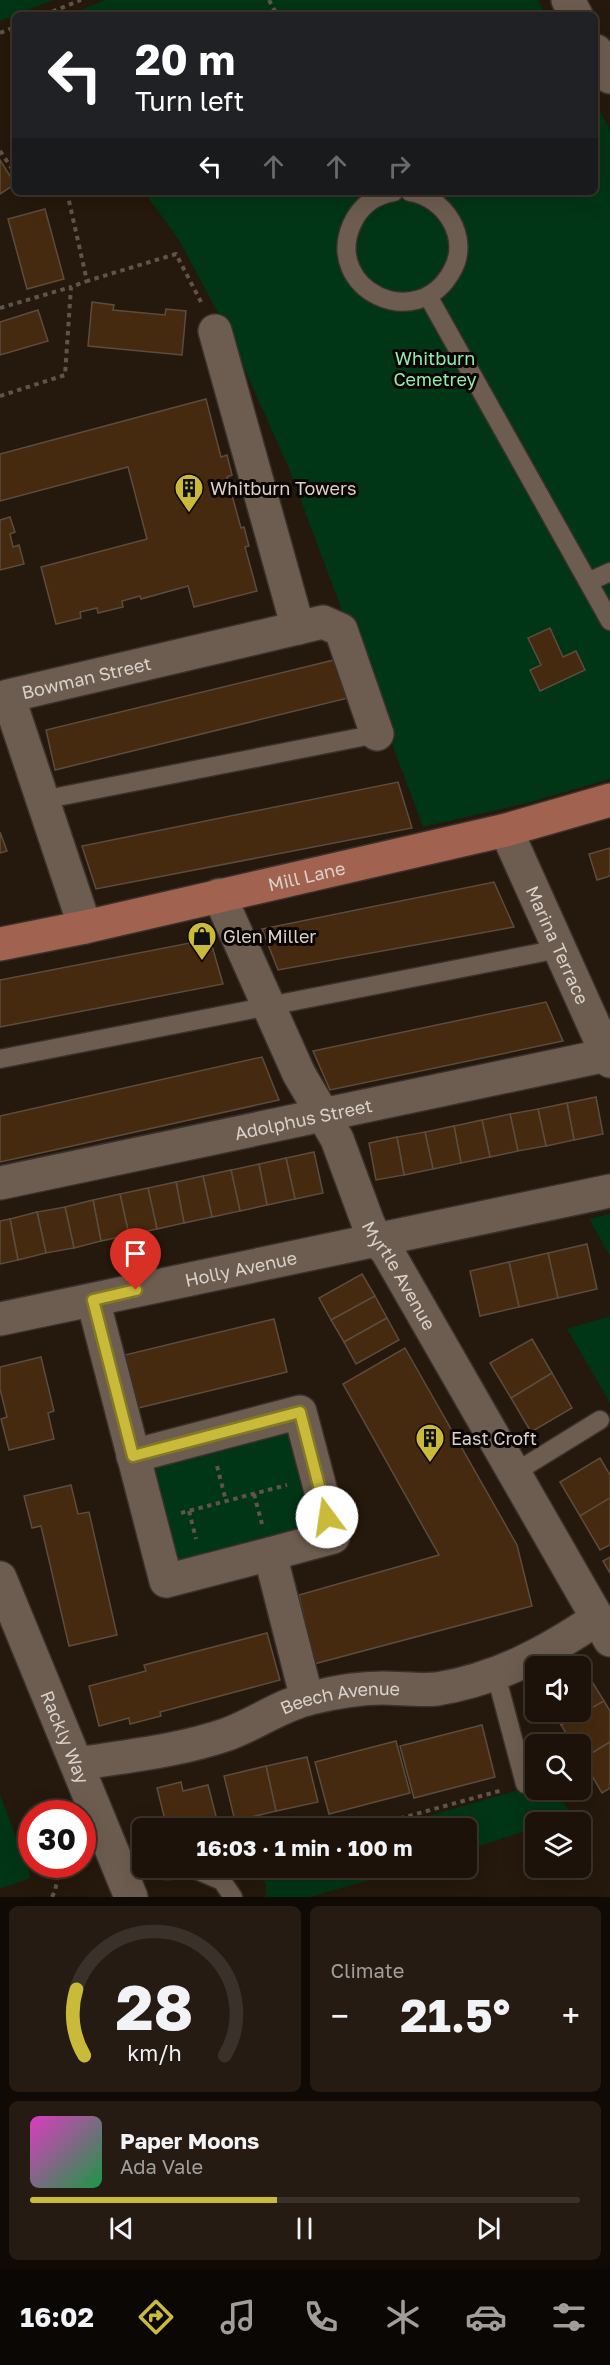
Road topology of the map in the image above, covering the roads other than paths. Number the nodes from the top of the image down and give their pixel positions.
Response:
1 (598, 55) edge
2 (610, 77) edge
3 (382, 195) edge
4 (424, 195) edge
5 (428, 296) junction
6 (215, 331) road end
7 (610, 572) edge
8 (588, 582) junction
9 (610, 621) edge
10 (298, 628) junction
11 (377, 734) joint
12 (42, 800) junction
13 (610, 800) edge
14 (506, 830) junction
15 (219, 895) junction
16 (85, 927) junction
17 (0, 944) edge
18 (559, 949) junction
19 (268, 1005) junction
20 (609, 1058) edge
21 (0, 1059) edge
22 (322, 1115) junction
23 (0, 1183) edge
24 (610, 1191) edge
25 (376, 1239) junction
26 (93, 1300) junction
27 (0, 1319) edge
28 (600, 1420) dead end
29 (133, 1456) junction
30 (514, 1473) junction
31 (270, 1554) junction
32 (0, 1578) edge
33 (604, 1629) edge
34 (496, 1675) junction
35 (308, 1699) junction
36 (77, 1764) junction
37 (525, 1784) road end
38 (113, 1854) junction
39 (131, 1897) edge
40 (234, 1897) edge

1 - 2 street
3 - 5 lane
4 - 5 lane
5 - 8 lane
6 - 10 street
7 - 8 lane
8 - 9 lane
10 - 11 street, Bowman Street
10 - 12 street, Bowman Street
11 - 12 lane
12 - 16 street, Bowman Street
13 - 14 main road, Mill Lane
14 - 15 main road, Mill Lane
14 - 18 street, Marina Terrace
15 - 16 main road, Mill Lane
15 - 19 street, Myrtle Avenue
16 - 17 main road, Mill Lane
18 - 19 lane
18 - 20 street, Marina Terrace
19 - 21 lane
19 - 22 street, Myrtle Avenue
20 - 22 street, Adolphus Street
22 - 23 street, Adolphus Street
22 - 25 street, Myrtle Avenue
24 - 25 street, Holly Avenue
25 - 26 street, Holly Avenue
25 - 30 street, Myrtle Avenue
26 - 27 street, Holly Avenue
26 - 29 street
28 - 30 lane
29 - 31 street
29 - 31 street
30 - 33 street, Myrtle Avenue
31 - 35 street
32 - 36 street, Rackly Way
33 - 34 street, Beech Avenue
34 - 35 street, Beech Avenue
34 - 37 lane
35 - 36 street, Beech Avenue
36 - 38 street, Rackly Way
38 - 39 street, Rackly Way
38 - 40 lane

